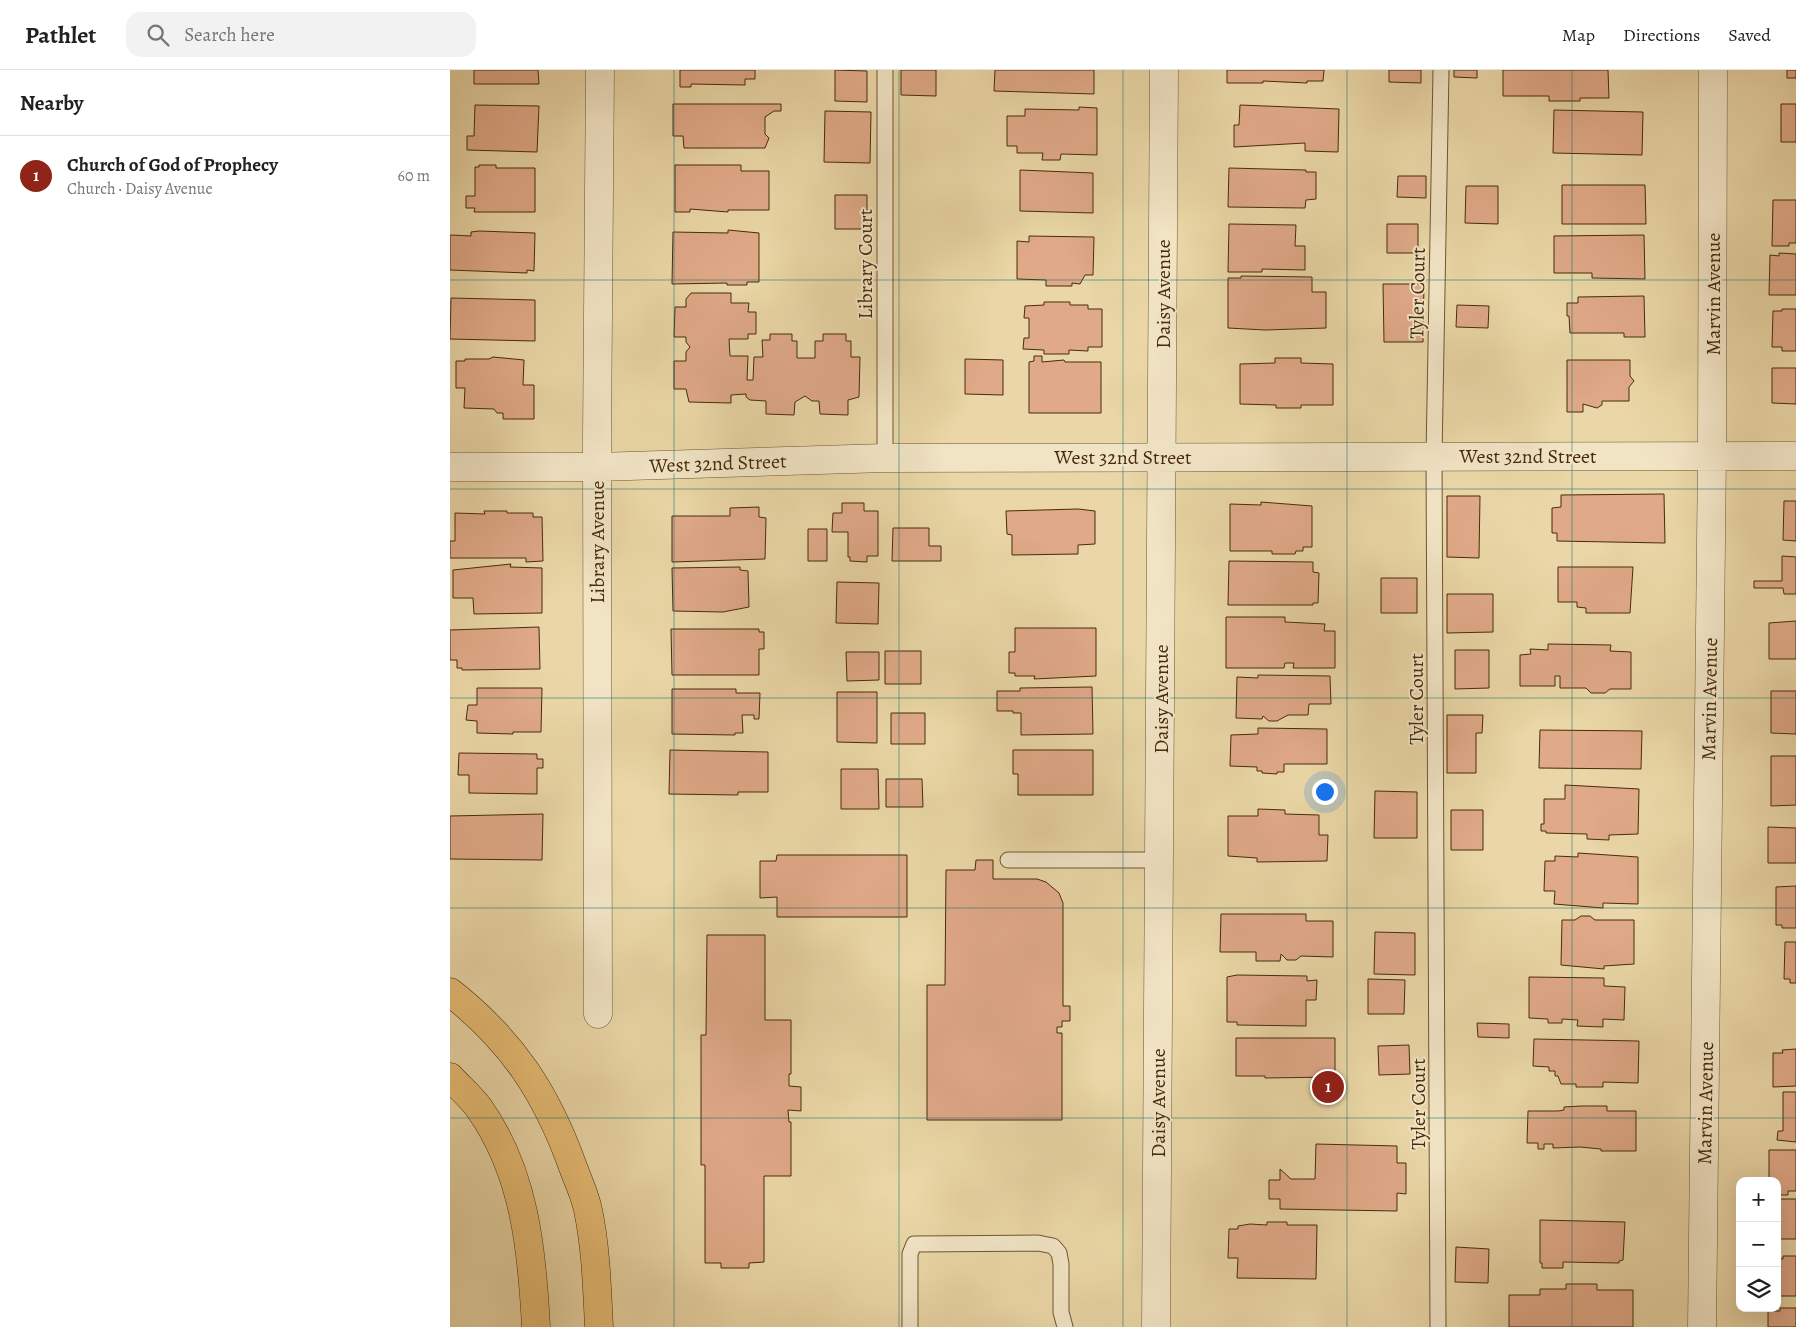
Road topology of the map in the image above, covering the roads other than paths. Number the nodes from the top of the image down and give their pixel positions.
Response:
1 (600, 70) edge
2 (885, 70) edge
3 (1164, 70) edge
4 (1441, 70) edge
5 (1713, 70) edge
6 (1712, 455) junction
7 (1163, 456) junction
8 (1434, 456) junction
9 (1796, 456) edge
10 (885, 458) junction
11 (450, 467) edge
12 (597, 467) junction
13 (1008, 860) dead end
14 (1160, 860) junction
15 (450, 992) edge
16 (598, 1014) dead end
17 (450, 1077) edge
18 (536, 1327) edge
19 (599, 1327) edge
20 (910, 1327) edge
21 (1065, 1327) edge
22 (1156, 1327) edge
23 (1438, 1327) edge
24 (1702, 1327) edge

1 - 12 street, Library Avenue
2 - 10 lane, Library Court
3 - 7 street, Daisy Avenue
4 - 8 lane, Tyler Court
5 - 6 street, Marvin Avenue
6 - 8 street, West 32nd Street
6 - 9 street, West 32nd Street
6 - 24 street, Marvin Avenue
7 - 8 street, West 32nd Street
7 - 10 street, West 32nd Street
7 - 14 street, Daisy Avenue
8 - 23 lane, Tyler Court
10 - 12 street, West 32nd Street
11 - 12 street, West 32nd Street
12 - 16 street, Library Avenue
13 - 14 lane
14 - 22 street, Daisy Avenue
15 - 19 highway
17 - 18 highway
20 - 21 lane

